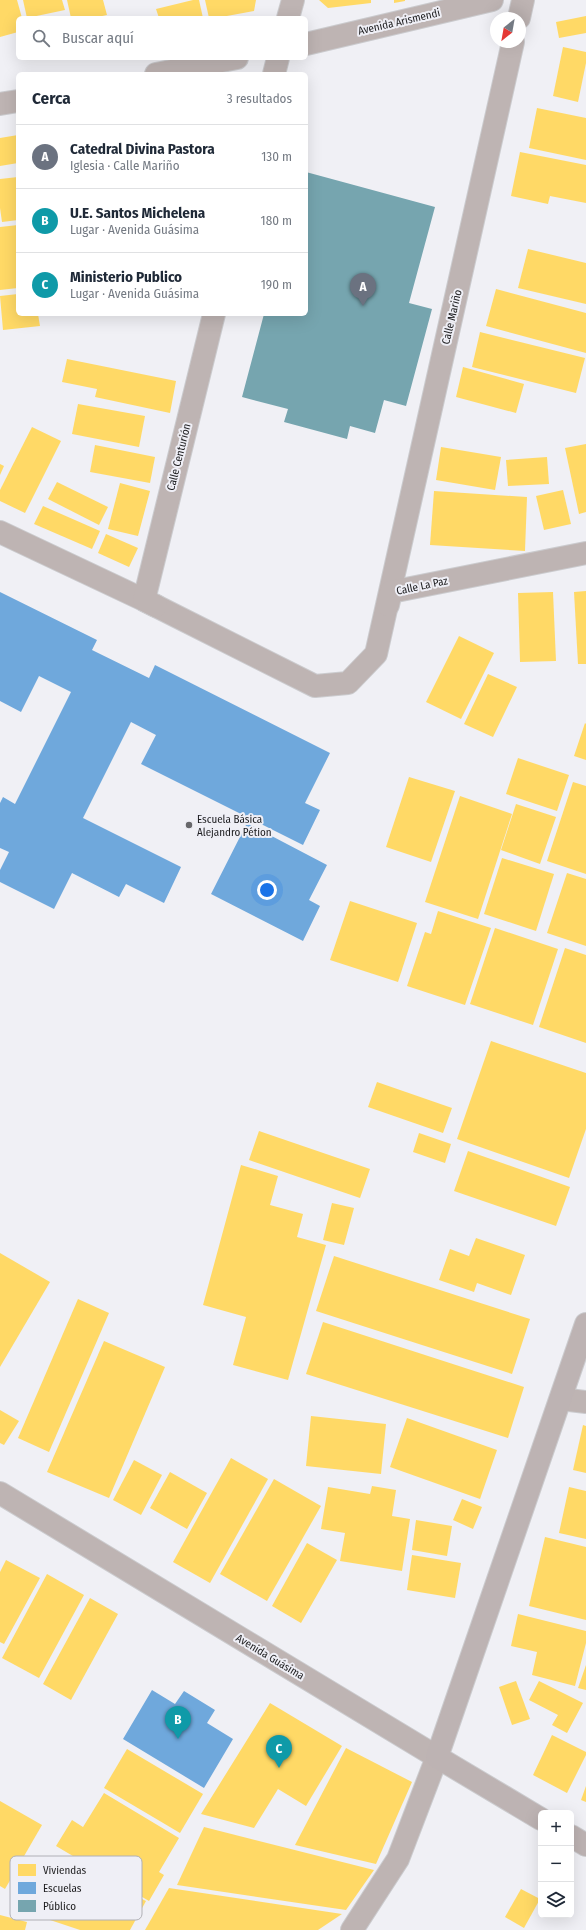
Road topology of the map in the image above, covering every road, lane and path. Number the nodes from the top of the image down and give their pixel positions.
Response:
1 (293, 0) edge
2 (492, 0) edge
3 (523, 0) edge
4 (520, 12) edge
5 (289, 16) edge
6 (308, 44) edge
7 (512, 48) edge
8 (228, 60) edge
9 (278, 60) edge
10 (166, 72) edge
11 (274, 72) edge
12 (16, 101) edge
13 (0, 104) edge
14 (214, 316) edge
15 (0, 532) edge
16 (586, 553) edge
17 (391, 592) junction
18 (144, 600) junction
19 (586, 1324) edge
20 (561, 1399) junction
21 (586, 1402) edge
22 (0, 1494) edge
23 (437, 1757) junction
24 (538, 1817) edge
25 (574, 1838) edge
26 (586, 1845) edge
27 (352, 1930) edge

1 - 5 street
2 - 6 street, Avenida Arismendi
3 - 4 street
7 - 17 street, Calle Mariño
8 - 10 street
9 - 11 street
12 - 13 street
14 - 18 street, Calle Centurión
15 - 18 street, Calle La Paz
16 - 17 street, Calle La Paz
17 - 18 street, Calle La Paz
19 - 20 main road
20 - 21 street
20 - 23 main road
22 - 23 street, Avenida Guásima
23 - 24 main road, Avenida Guásima
23 - 27 street
25 - 26 main road

